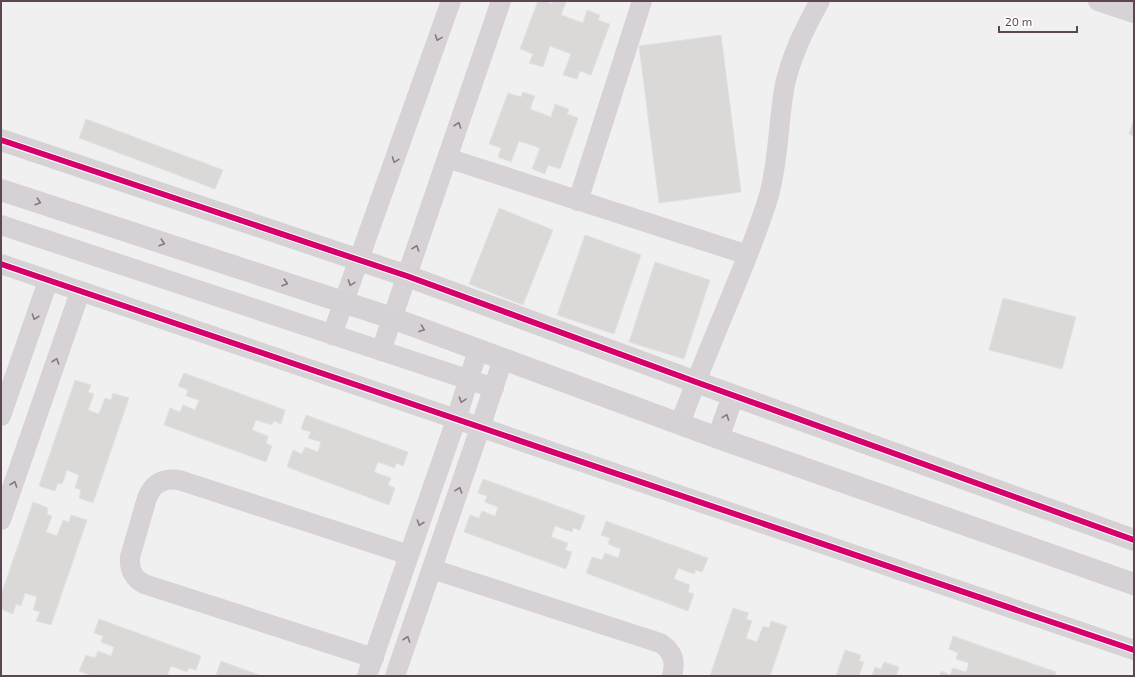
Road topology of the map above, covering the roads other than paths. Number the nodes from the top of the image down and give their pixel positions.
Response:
1 (451, 1) edge
2 (501, 1) edge
3 (642, 1) edge
4 (820, 1) edge
5 (1098, 1) edge
6 (1134, 13) edge
7 (1, 140) edge
8 (447, 158) junction
9 (1, 190) edge
10 (578, 200) junction
11 (1, 225) edge
12 (748, 255) junction
13 (359, 259) junction
14 (1, 264) edge
15 (407, 276) junction
16 (48, 281) junction
17 (80, 292) junction
18 (344, 302) junction
19 (392, 318) junction
20 (332, 335) junction
21 (478, 350) junction
22 (381, 351) junction
23 (503, 359) junction
24 (469, 380) junction
25 (696, 382) junction
26 (494, 388) junction
27 (733, 396) junction
28 (1, 416) edge
29 (456, 420) junction
30 (680, 424) junction
31 (480, 428) junction
32 (718, 438) junction
33 (1, 520) edge
34 (1134, 540) edge
35 (409, 555) junction
36 (432, 569) junction
37 (1134, 584) edge
38 (1134, 650) edge
39 (370, 667) edge
40 (401, 674) edge
41 (672, 676) edge

1 -> 13 street
8 -> 2 street
3 - 10 street
4 - 12 street
5 - 6 street
7 - 13 street
8 - 10 street
15 -> 8 street
9 -> 18 street
10 - 12 street
11 - 20 street
12 - 25 street
13 - 15 street
13 -> 18 street
14 - 16 street
15 - 19 street
15 - 25 street
16 - 17 street
16 -> 28 street
17 - 29 street
33 -> 17 street
18 - 19 street
18 - 20 street
19 -> 21 street
19 - 22 street
20 - 22 street
21 - 23 street
21 - 24 street
22 - 24 street
23 - 26 street
23 - 30 street
24 - 26 street
24 -> 29 street
25 - 27 street
25 - 30 street
26 - 31 street
32 -> 27 street
27 - 34 street
29 - 31 street
29 -> 35 street
30 - 32 street
36 -> 31 street
31 - 38 street
32 - 37 street
35 - 39 street
35 - 39 street
40 -> 36 street
36 - 41 street

